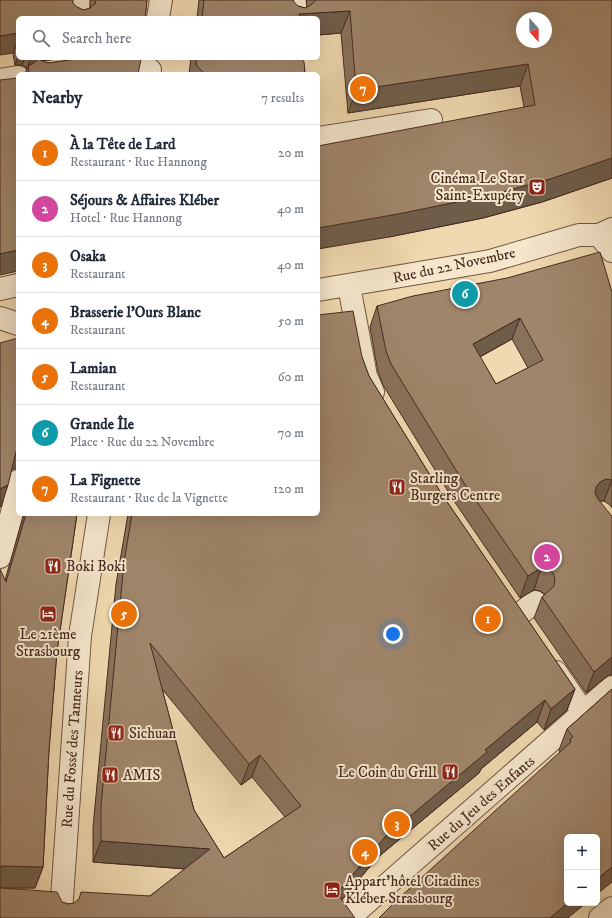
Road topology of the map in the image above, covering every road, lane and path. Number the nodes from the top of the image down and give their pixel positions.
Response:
1 (79, 0) edge
2 (161, 0) edge
3 (294, 0) edge
4 (77, 16) edge
5 (158, 16) edge
6 (296, 16) edge
7 (151, 67) edge
8 (89, 70) edge
9 (16, 77) edge
10 (0, 80) edge
11 (431, 120) dead end
12 (320, 138) edge
13 (608, 238) edge
14 (16, 285) edge
15 (348, 286) junction
16 (0, 289) edge
17 (320, 290) edge
18 (0, 318) edge
19 (15, 337) edge
20 (384, 411) edge
21 (16, 488) edge
22 (99, 516) edge
23 (4, 528) edge
24 (0, 557) edge
25 (504, 596) edge
26 (535, 602) dead end
27 (517, 616) junction
28 (530, 635) edge
29 (544, 654) edge
30 (612, 687) edge
31 (584, 713) junction
32 (56, 905) edge
33 (612, 908) edge
34 (349, 918) edge
35 (600, 918) edge

1 - 4 street
2 - 5 street
3 - 6 street
7 - 8 street
9 - 10 street
11 - 12 street
13 - 15 street, Rue du 22 Novembre
14 - 16 street
15 - 17 street, Rue du 22 Novembre
15 - 20 street
18 - 19 street
21 - 23 street
22 - 32 street, Rue du Fossé des Tanneurs
23 - 24 street
25 - 27 street
26 - 27 street
27 - 28 street
29 - 31 street
30 - 31 street, Rue du Jeu des Enfants
31 - 34 street, Rue du Jeu des Enfants
33 - 35 street

